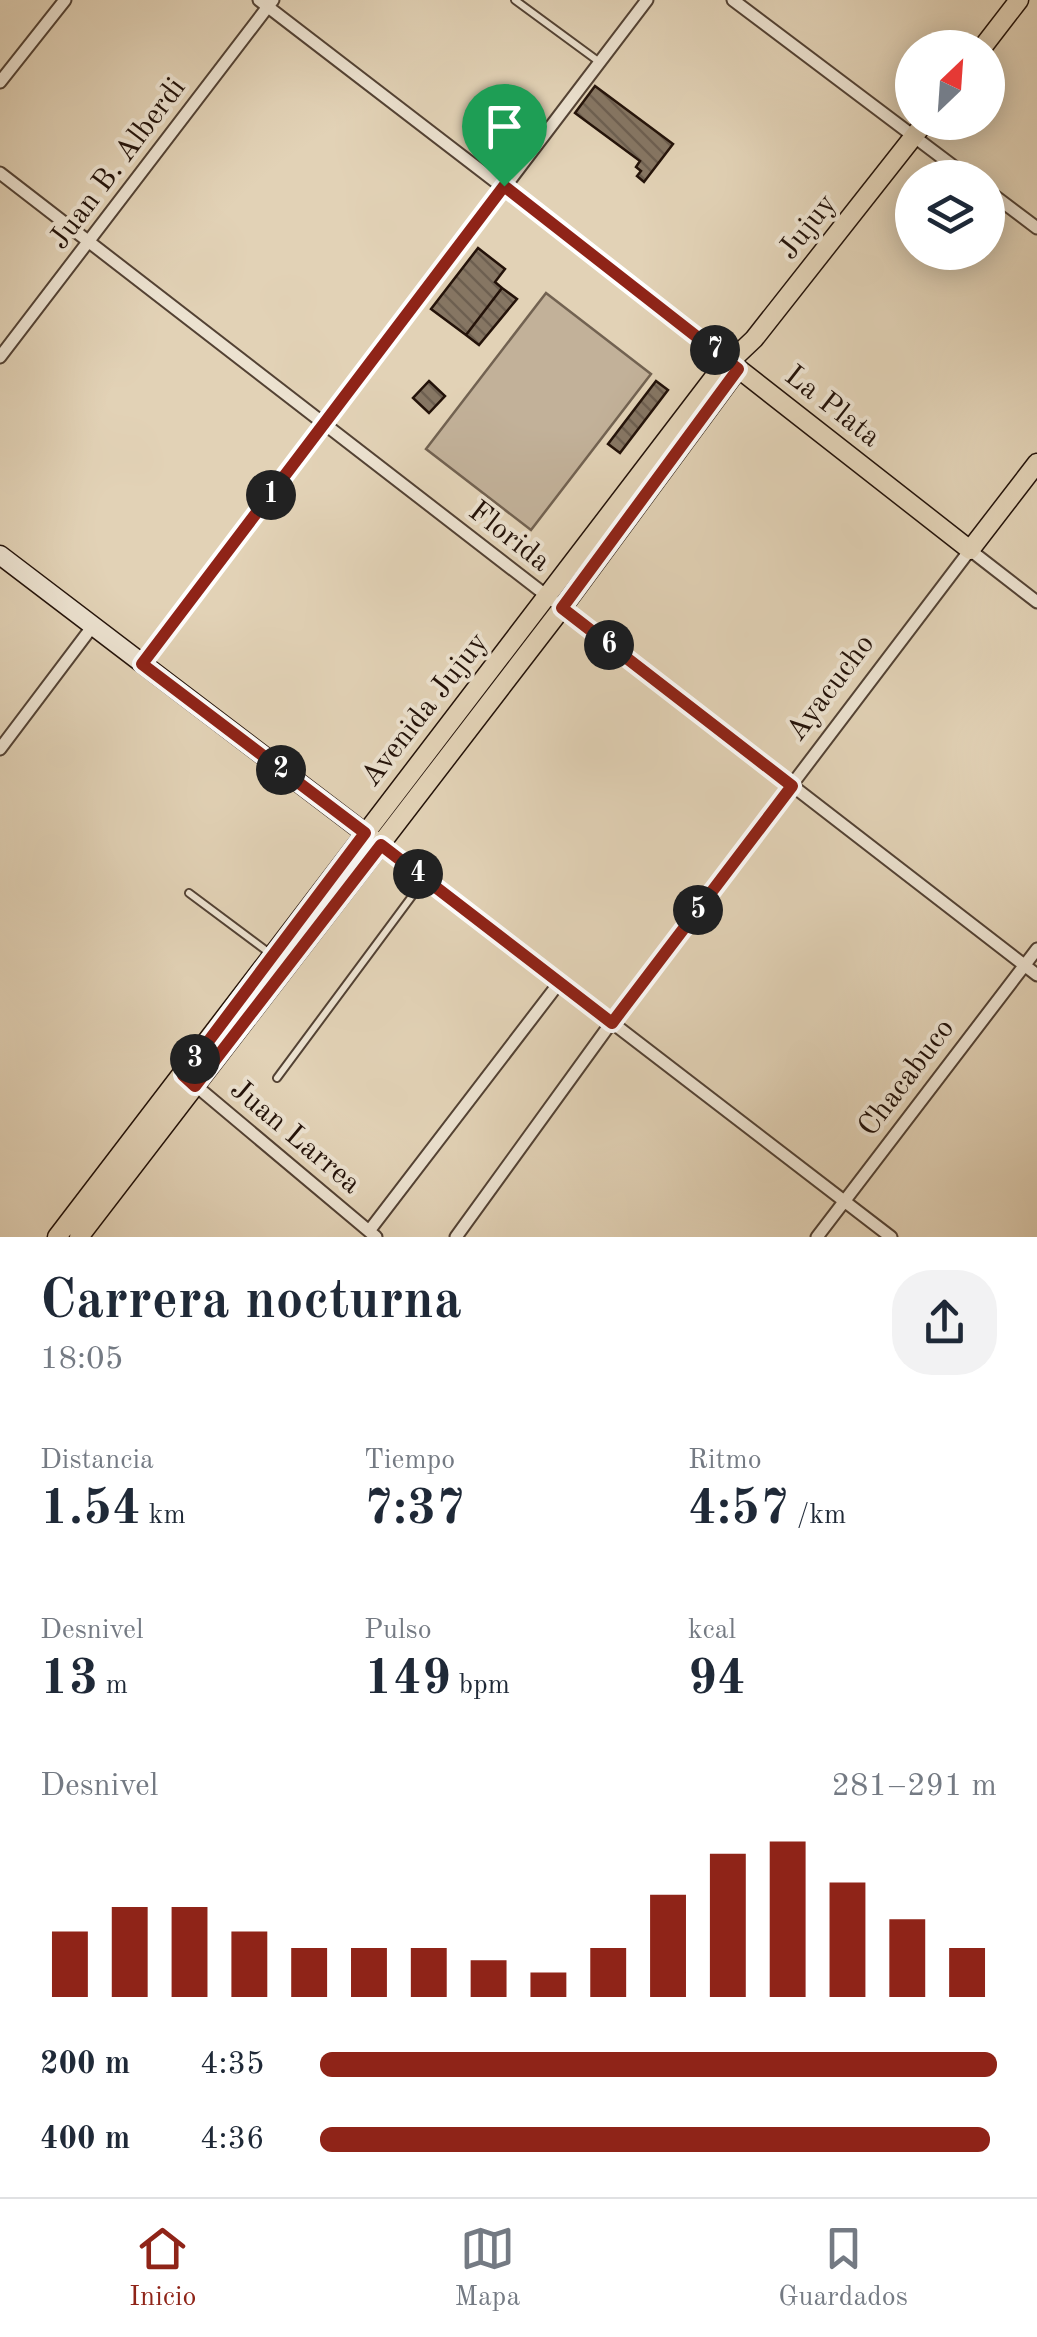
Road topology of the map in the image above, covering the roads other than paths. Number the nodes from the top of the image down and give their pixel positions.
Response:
1 (65, 0) edge
2 (515, 0) edge
3 (647, 0) edge
4 (733, 0) edge
5 (1018, 0) edge
6 (267, 2) edge
7 (996, 30) edge
8 (600, 62) junction
9 (0, 82) edge
10 (895, 112) edge
11 (911, 140) edge
12 (931, 140) edge
13 (952, 160) edge
14 (0, 173) edge
15 (504, 186) junction
16 (1005, 204) edge
17 (1037, 228) edge
18 (89, 244) junction
19 (0, 357) edge
20 (734, 365) junction
21 (324, 426) junction
22 (1037, 462) edge
23 (970, 550) junction
24 (0, 556) edge
25 (1037, 602) edge
26 (554, 603) junction
27 (92, 627) junction
28 (142, 664) junction
29 (0, 749) edge
30 (792, 786) junction
31 (365, 833) junction
32 (381, 845) junction
33 (425, 879) junction
34 (190, 892) dead end
35 (1037, 949) edge
36 (273, 955) junction
37 (1024, 966) junction
38 (1037, 975) edge
39 (559, 983) junction
40 (612, 1023) junction
41 (278, 1078) dead end
42 (189, 1080) junction
43 (844, 1202) junction
44 (372, 1234) edge
45 (57, 1237) edge
46 (79, 1237) edge
47 (456, 1237) edge
48 (817, 1237) edge
49 (890, 1237) edge

1 - 9 street
2 - 8 lane
3 - 8 street
4 - 10 street
5 - 7 main road
6 - 15 street, La Plata
6 - 18 street, Juan B. Alberdi
8 - 15 street
11 - 20 main road, Jujuy
12 - 13 street
14 - 18 street, Florida
15 - 20 street, La Plata
15 - 21 street
16 - 17 street
18 - 19 street, Juan B. Alberdi
18 - 21 street, Florida
20 - 23 main road, La Plata
20 - 26 main road, Avenida Jujuy
21 - 26 street, Florida
21 - 28 street
22 - 23 main road, Ayacucho
23 - 25 street, La Plata
23 - 30 street, Ayacucho
24 - 27 main road
26 - 30 street, Florida
26 - 31 main road, Avenida Jujuy
26 - 32 main road, Avenida Jujuy
27 - 28 main road
27 - 29 street
28 - 31 main road
30 - 37 street, Florida
30 - 40 street, Ayacucho
31 - 32 main road
31 - 36 main road, Avenida Jujuy
32 - 33 street
32 - 42 main road, Avenida Jujuy
33 - 39 street
33 - 41 lane
34 - 36 lane
35 - 37 street, Chacabuco
36 - 42 main road, Avenida Jujuy
37 - 38 street, Florida
37 - 43 street, Chacabuco
39 - 40 street
39 - 44 street
40 - 43 street
40 - 47 street, Ayacucho
42 - 44 street, Juan Larrea
42 - 45 main road, Avenida Jujuy
42 - 46 main road, Avenida Jujuy
43 - 48 street, Chacabuco
43 - 49 street

